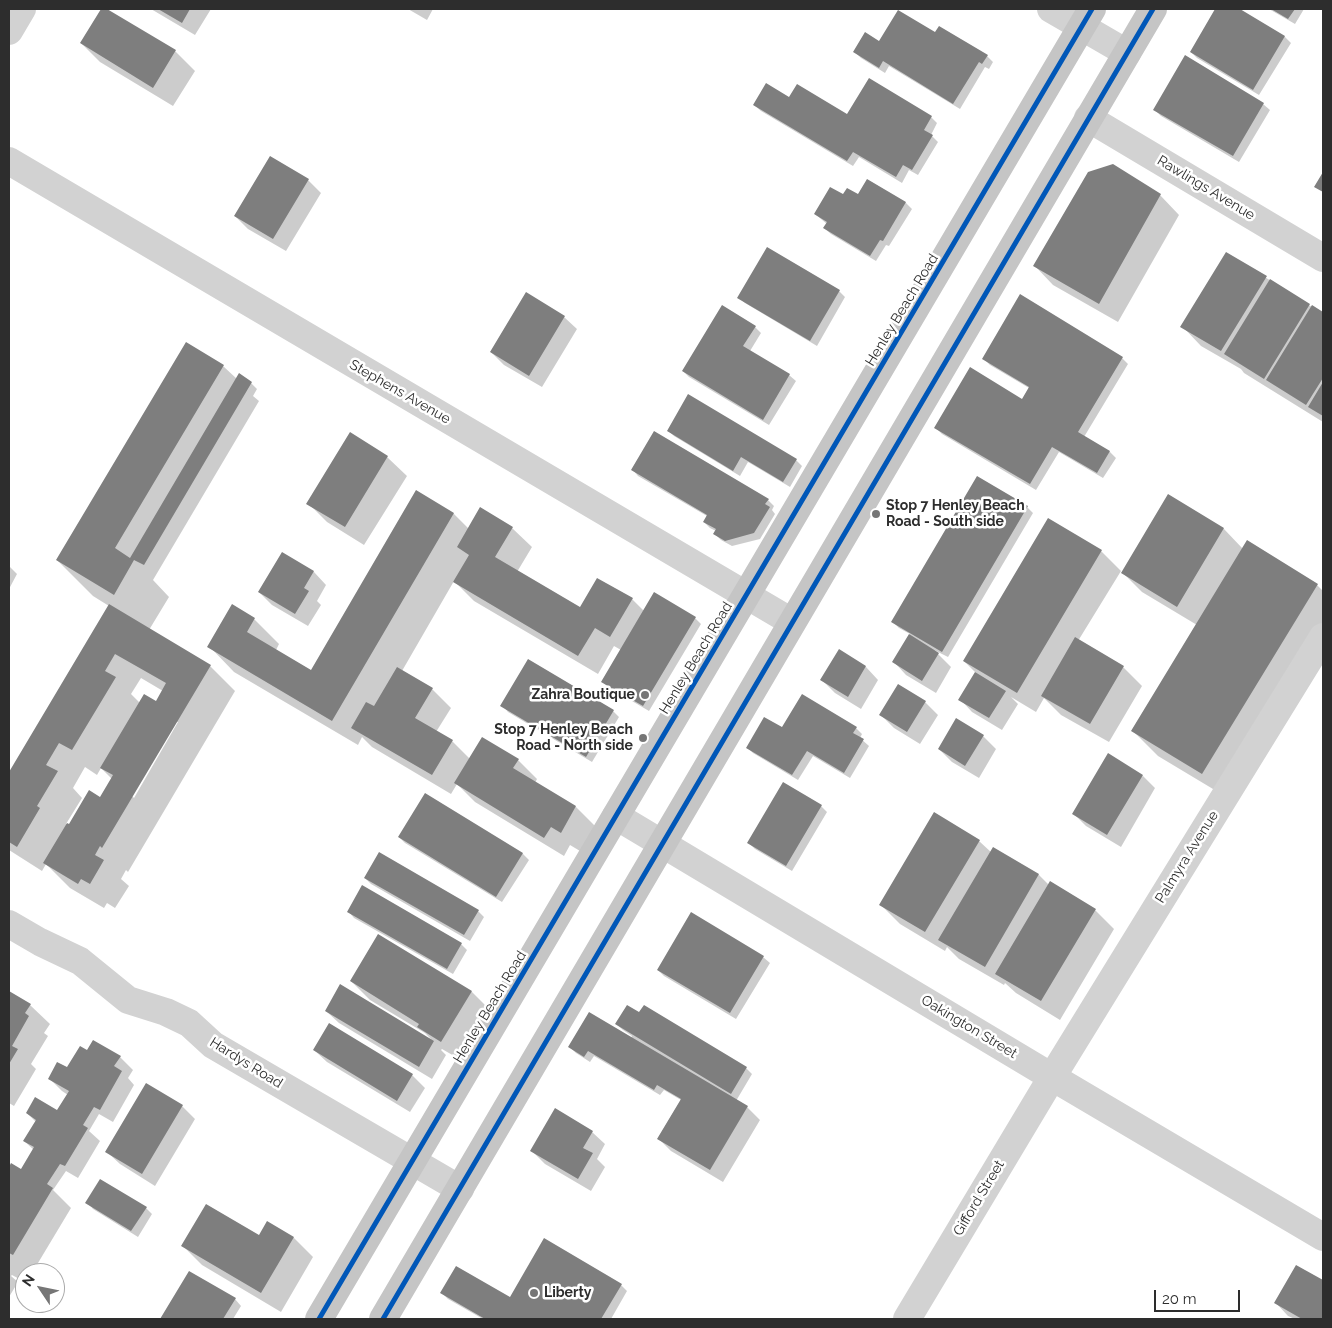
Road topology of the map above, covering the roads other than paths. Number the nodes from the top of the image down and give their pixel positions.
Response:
1 (22, 9) edge
2 (1051, 9) edge
3 (1153, 9) edge
4 (1087, 18) edge
5 (9, 31) edge
6 (1127, 53) junction
7 (1088, 118) junction
8 (9, 161) edge
9 (1323, 258) edge
10 (746, 596) junction
11 (792, 622) junction
12 (1323, 637) edge
13 (616, 816) junction
14 (662, 844) junction
15 (9, 924) edge
16 (1052, 1076) junction
17 (412, 1161) junction
18 (460, 1189) junction
19 (1323, 1237) edge
20 (319, 1319) edge
21 (383, 1319) edge
22 (907, 1319) edge

1 - 5 street
2 - 4 street
3 - 6 main road
4 - 6 street
4 - 10 main road, Henley Beach Road
6 - 7 main road
7 - 9 street, Rawlings Avenue
7 - 11 main road
8 - 10 street, Stephens Avenue
10 - 11 street, Stephens Avenue
10 - 13 main road, Henley Beach Road
11 - 14 main road
12 - 16 street, Palmyra Avenue
13 - 14 street, Oakington Street
13 - 17 main road, Henley Beach Road
14 - 16 street, Oakington Street
14 - 18 main road
15 - 17 street, Hardys Road
16 - 19 street, Oakington Street
16 - 22 street, Gifford Street
17 - 18 street, Hardys Road
17 - 20 main road, Henley Beach Road
18 - 21 main road

